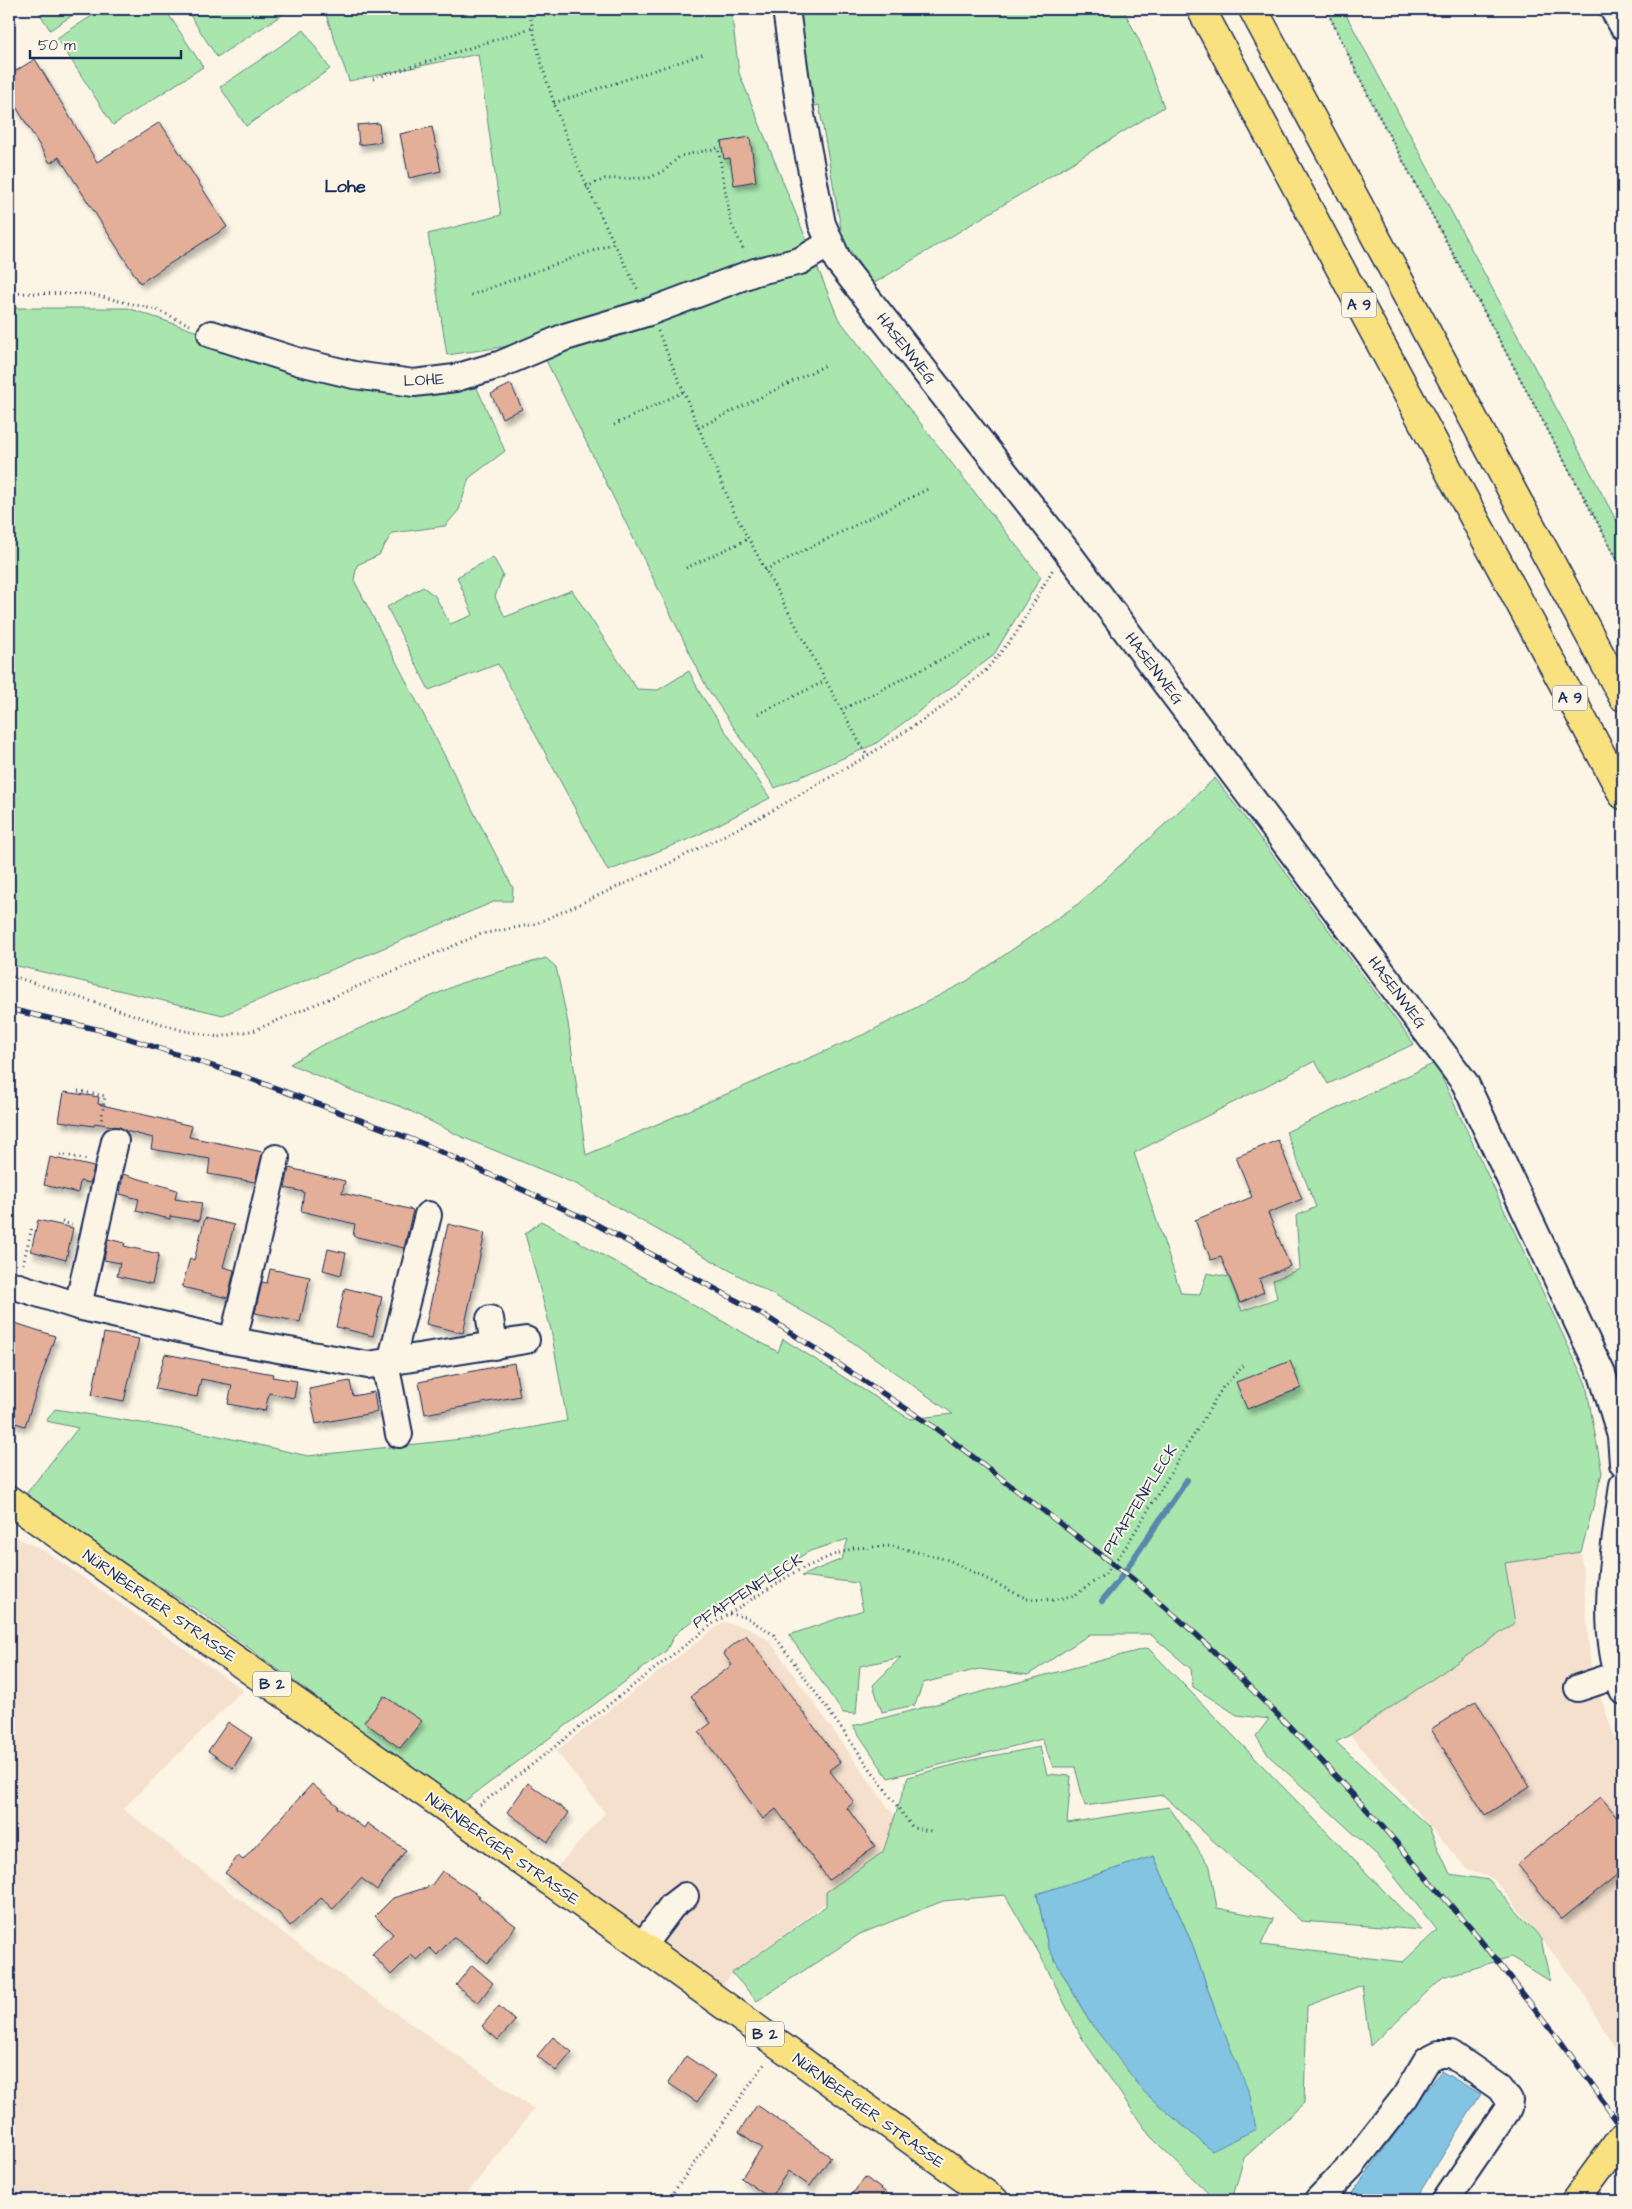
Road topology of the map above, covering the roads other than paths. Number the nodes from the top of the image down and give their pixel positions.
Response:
1 (786, 9) edge
2 (1201, 9) edge
3 (1253, 9) edge
4 (1613, 9) edge
5 (1623, 26) edge
6 (829, 244) junction
7 (212, 334) road end
8 (1623, 697) edge
9 (1623, 795) edge
10 (113, 1153) road end
11 (276, 1158) dead end
12 (428, 1215) dead end
13 (13, 1286) edge
14 (78, 1306) junction
15 (490, 1319) dead end
16 (526, 1340) dead end
17 (233, 1341) junction
18 (494, 1346) junction
19 (388, 1363) junction
20 (399, 1434) dead end
21 (1623, 1464) edge
22 (1623, 1486) edge
23 (9, 1500) edge
24 (1620, 1683) edge
25 (1578, 1688) dead end
26 (685, 1896) dead end
27 (642, 1946) junction
28 (1623, 2136) edge
29 (1583, 2190) edge
30 (994, 2200) edge
31 (1318, 2200) edge
32 (1446, 2200) edge

1 - 6 street, HASENWEG
2 - 9 main road, A 9
3 - 8 main road, A 9
4 - 5 street
6 - 7 street, LOHE
6 - 21 street, HASENWEG
10 - 14 street
11 - 17 street
12 - 19 street
13 - 14 street
14 - 17 street
15 - 18 street
16 - 18 street
17 - 19 street
18 - 19 street
19 - 20 street
22 - 24 street
23 - 27 main road, NÜRNBERGER STRASSE / B 2
24 - 25 street
26 - 27 street
27 - 30 main road, NÜRNBERGER STRASSE / B 2
28 - 29 main road
31 - 32 street

